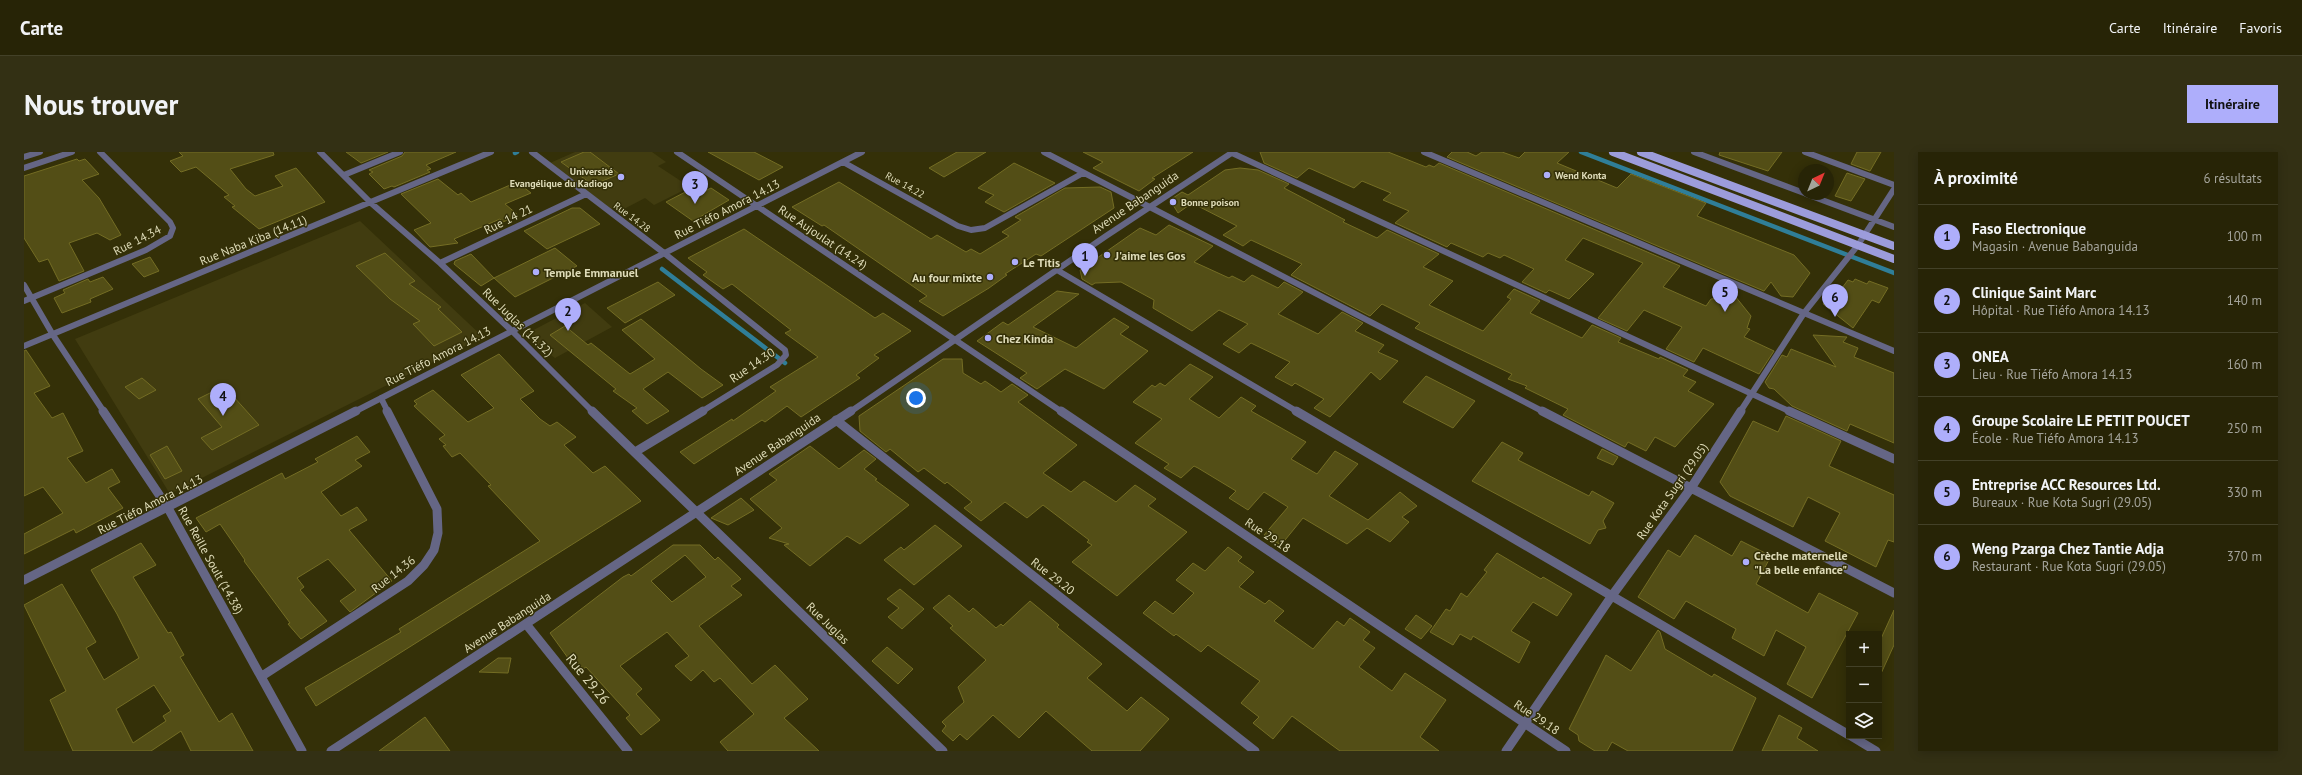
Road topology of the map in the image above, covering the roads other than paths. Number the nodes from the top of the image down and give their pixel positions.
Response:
1 (40, 152) edge
2 (72, 152) edge
3 (100, 152) edge
4 (320, 152) edge
5 (400, 152) edge
6 (491, 152) edge
7 (532, 152) edge
8 (677, 152) edge
9 (862, 152) edge
10 (1044, 152) edge
11 (1232, 152) edge
12 (1424, 152) edge
13 (1613, 152) edge
14 (1641, 152) edge
15 (1694, 152) edge
16 (1805, 152) edge
17 (24, 158) edge
18 (843, 162) junction
19 (24, 168) edge
20 (1083, 173) junction
21 (344, 175) junction
22 (1894, 185) edge
23 (1894, 189) edge
24 (1798, 191) edge
25 (586, 194) junction
26 (1821, 200) edge
27 (371, 203) junction
28 (757, 206) junction
29 (1149, 207) junction
30 (1875, 220) junction
31 (1894, 227) edge
32 (1864, 235) junction
33 (1858, 245) junction
34 (1894, 246) edge
35 (664, 253) junction
36 (1894, 260) edge
37 (440, 263) junction
38 (1057, 270) junction
39 (24, 285) edge
40 (27, 300) edge
41 (1804, 313) junction
42 (512, 331) junction
43 (53, 334) junction
44 (956, 340) junction
45 (24, 346) edge
46 (1894, 351) edge
47 (1753, 393) junction
48 (381, 398) junction
49 (836, 420) junction
50 (635, 452) junction
51 (1894, 459) edge
52 (1691, 488) junction
53 (168, 508) junction
54 (696, 513) junction
55 (24, 580) edge
56 (1894, 593) edge
57 (1611, 597) junction
58 (526, 624) junction
59 (262, 676) junction
60 (1525, 724) junction
61 (1846, 734) edge
62 (1855, 739) edge
63 (302, 751) edge
64 (331, 751) edge
65 (628, 751) edge
66 (943, 751) edge
67 (1255, 751) edge
68 (1506, 751) edge
69 (1566, 751) edge
70 (1876, 751) edge

1 - 17 street
2 - 19 street
3 - 40 street, Rue 14.34
4 - 21 street, Rue Juglas (14.32)
5 - 21 street
6 - 27 street, Rue Naba Kiba (14.11)
7 - 25 street, Rue 14.28
8 - 28 street, Rue Aujoulat (14.24)
9 - 18 street, Rue Tiéfo Amora 14.13
10 - 20 street
11 - 29 street, Avenue Babanguida
11 - 47 street
12 - 41 street
13 - 33 main road
14 - 32 main road
15 - 24 street
16 - 22 street
18 - 20 street, Rue 14.22
18 - 28 street, Rue Tiéfo Amora 14.13
20 - 29 street
21 - 27 street, Rue Juglas (14.32)
23 - 30 street, Rue Kota Sugri (29.05)
25 - 35 street, Rue 14.28
25 - 37 street, Rue 14 21
26 - 30 street
27 - 37 street, Rue Juglas (14.32)
27 - 43 street, Rue Naba Kiba (14.11)
28 - 35 street, Rue Tiéfo Amora 14.13
28 - 44 street, Rue Aujoulat (14.24)
29 - 38 street, Avenue Babanguida
29 - 52 street
30 - 31 street
30 - 32 street, Rue Kota Sugri (29.05)
32 - 33 street, Rue Kota Sugri (29.05)
32 - 34 main road
33 - 36 main road
33 - 41 street, Rue Kota Sugri (29.05)
35 - 42 street, Rue Tiéfo Amora 14.13
35 - 50 street, Rue 14.30
37 - 42 street, Rue Juglas (14.32)
38 - 44 street, Avenue Babanguida
38 - 57 street
39 - 40 street, Rue Reille Soult (14.38)
40 - 43 street, Rue Reille Soult (14.38)
41 - 46 street
41 - 47 street, Rue Kota Sugri (29.05)
42 - 48 street, Rue Tiéfo Amora 14.13
42 - 50 street, Rue Juglas (14.32)
43 - 45 street, Rue Naba Kiba (14.11)
43 - 53 street, Rue Reille Soult (14.38)
44 - 49 street, Avenue Babanguida
44 - 60 street, Rue 29.18
47 - 51 street
47 - 52 street, Rue Kota Sugri (29.05)
48 - 53 street, Rue Tiéfo Amora 14.13
48 - 59 street, Rue 14.36
49 - 54 street, Avenue Babanguida
49 - 67 street, Rue 29.20
50 - 54 street, Rue Juglas (14.32)
52 - 56 street
52 - 57 street, Rue Kota Sugri (29.05)
53 - 55 street, Rue Tiéfo Amora 14.13
53 - 59 street, Rue Reille Soult (14.38)
54 - 58 street, Avenue Babanguida
54 - 66 street, Rue Juglas
57 - 60 street, Rue Kota Sugri (29.05)
57 - 61 street
58 - 64 street, Avenue Babanguida
58 - 65 street, Rue 29.26
59 - 63 street, Rue Reille Soult (14.38)
60 - 68 street, Rue Kota Sugri (29.05)
60 - 69 street, Rue 29.18
62 - 70 street

